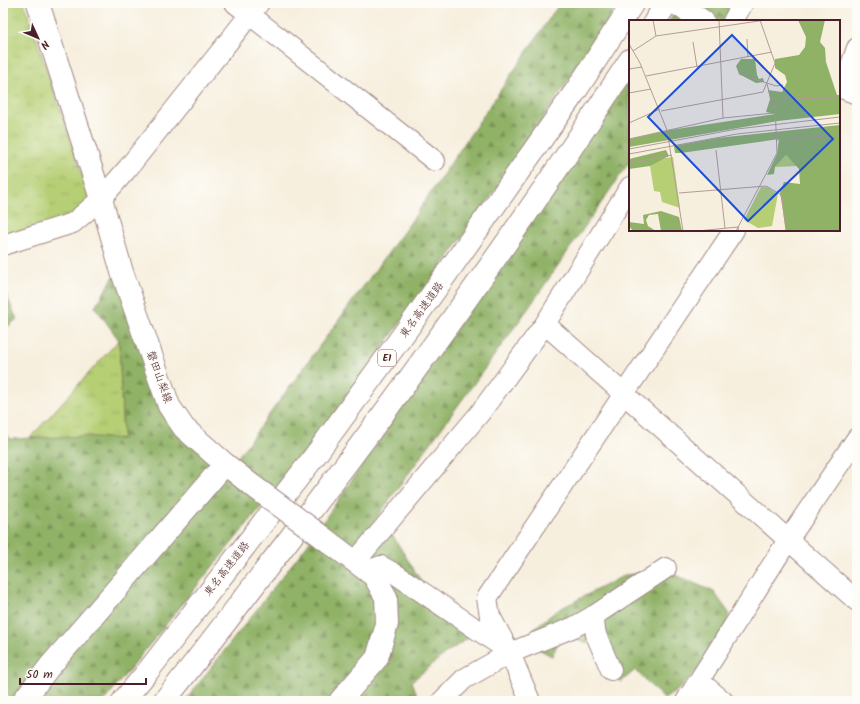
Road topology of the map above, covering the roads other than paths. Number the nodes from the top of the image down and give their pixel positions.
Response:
1 (38, 3) edge
2 (633, 3) edge
3 (667, 3) edge
4 (675, 3) edge
5 (743, 3) edge
6 (248, 7) edge
7 (656, 20) edge
8 (701, 20) edge
9 (734, 20) edge
10 (857, 48) edge
11 (629, 62) edge
12 (846, 89) edge
13 (435, 161) dead end
14 (629, 189) edge
15 (101, 199) junction
16 (733, 231) edge
17 (3, 245) edge
18 (545, 324) junction
19 (623, 393) junction
20 (857, 438) edge
21 (225, 464) junction
22 (788, 540) junction
23 (361, 566) junction
24 (666, 568) dead end
25 (857, 601) edge
26 (593, 616) junction
27 (510, 653) junction
28 (611, 670) dead end
29 (699, 680) junction
30 (23, 701) edge
31 (123, 701) edge
32 (164, 701) edge
33 (340, 701) edge
34 (442, 701) edge
35 (530, 701) edge
36 (686, 701) edge
37 (723, 701) edge

1 - 15 main road, 磐田山梨線
2 - 31 main road, 東名高速道路 / E1
3 - 7 main road
4 - 8 main road
5 - 9 street
6 - 13 street
6 - 15 street
10 - 12 street
11 - 32 main road
14 - 18 street
15 - 17 street
15 - 21 main road, 磐田山梨線
16 - 19 street
18 - 19 street
18 - 23 street
19 - 22 street
19 - 27 street
20 - 22 street
21 - 23 main road, 磐田山梨線, bridge
21 - 30 main road
22 - 25 street
22 - 29 street
23 - 27 street
23 - 33 main road, 磐田山梨線
24 - 26 street
26 - 27 street
26 - 28 street
27 - 34 street
27 - 35 street
29 - 36 street
29 - 37 street

